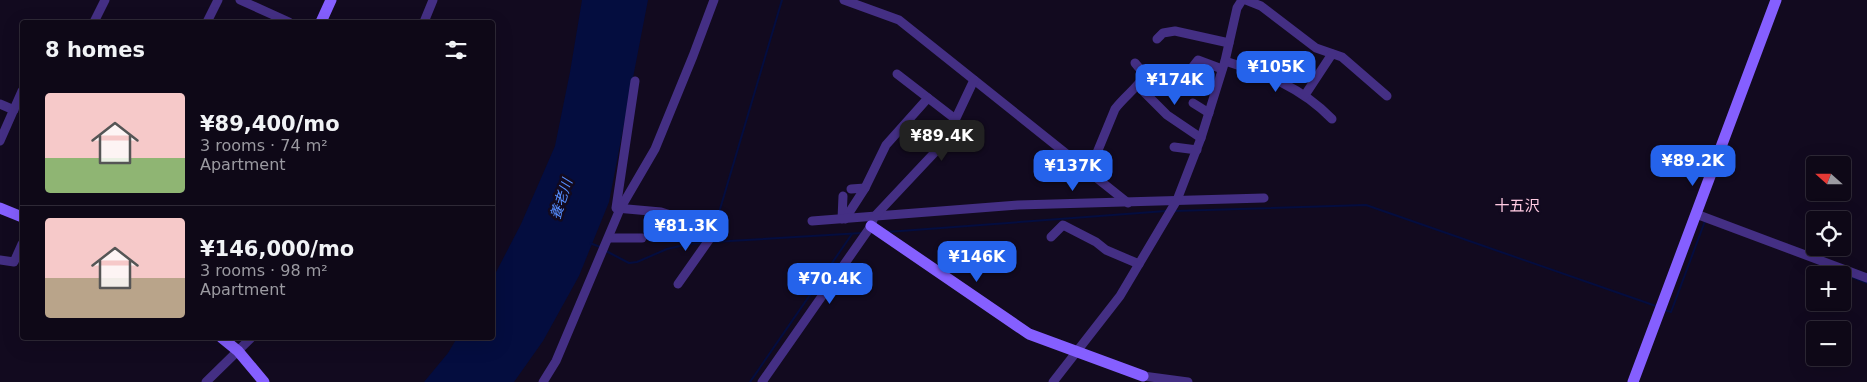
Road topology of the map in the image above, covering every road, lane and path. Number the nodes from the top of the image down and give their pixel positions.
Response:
1 (105, 0) edge
2 (218, 0) edge
3 (240, 0) edge
4 (331, 0) edge
5 (433, 0) edge
6 (714, 0) edge
7 (844, 0) edge
8 (1242, 0) edge
9 (1246, 0) edge
10 (1776, 0) edge
11 (95, 20) edge
12 (208, 20) edge
13 (285, 20) edge
14 (322, 20) edge
15 (425, 20) edge
16 (1156, 38) dead end
17 (1229, 43) junction
18 (1332, 54) junction
19 (1134, 63) dead end
20 (1224, 65) junction
21 (1192, 69) dead end
22 (897, 74) dead end
23 (974, 80) junction
24 (635, 81) dead end
25 (1138, 86) junction
26 (1306, 95) junction
27 (20, 96) edge
28 (1388, 96) dead end
29 (928, 98) junction
30 (1193, 103) dead end
31 (0, 104) edge
32 (14, 110) junction
33 (1209, 114) junction
34 (1332, 119) dead end
35 (953, 121) junction
36 (967, 135) dead end
37 (1201, 138) junction
38 (0, 141) edge
39 (1174, 147) dead end
40 (1197, 150) junction
41 (1089, 172) junction
42 (865, 188) junction
43 (851, 189) dead end
44 (843, 196) dead end
45 (1264, 198) dead end
46 (1177, 200) junction
47 (1128, 203) junction
48 (0, 208) edge
49 (620, 209) junction
50 (1696, 214) junction
51 (20, 216) edge
52 (844, 219) junction
53 (812, 221) dead end
54 (872, 222) junction
55 (1051, 237) dead end
56 (609, 238) junction
57 (642, 238) dead end
58 (20, 248) edge
59 (0, 260) edge
60 (1139, 264) junction
61 (1867, 278) edge
62 (678, 284) dead end
63 (224, 340) edge
64 (249, 340) edge
65 (238, 351) junction
66 (1076, 352) junction
67 (1143, 376) joint
68 (206, 382) edge
69 (264, 382) edge
70 (543, 382) edge
71 (762, 382) edge
72 (1053, 382) edge
73 (1188, 382) edge
74 (1633, 382) edge

1 - 11 street
2 - 12 street
3 - 13 street
4 - 14 street
5 - 15 street
6 - 49 street
7 - 23 street
8 - 17 street
9 - 18 street
10 - 50 street
16 - 17 street
17 - 20 street
18 - 26 street
18 - 28 street
19 - 25 street
20 - 21 street
20 - 26 street
20 - 33 street
22 - 29 street
23 - 35 street
23 - 41 street
24 - 49 street
25 - 37 street
25 - 41 street
26 - 34 street
27 - 32 street
29 - 35 street
29 - 42 street
30 - 33 street
31 - 32 street
32 - 38 street
33 - 37 street
35 - 36 street
35 - 54 street
37 - 40 street
39 - 40 street
40 - 46 street
41 - 47 street
42 - 43 street
42 - 52 street
44 - 52 street
45 - 46 street
46 - 47 street
46 - 60 street
47 - 54 street
48 - 51 street
49 - 56 street
49 - 62 street
50 - 61 street
50 - 74 street
52 - 53 street
52 - 54 street
54 - 66 street
54 - 71 street
55 - 60 street
56 - 57 street
56 - 70 street
58 - 59 street
60 - 66 street
63 - 65 street
64 - 65 street
65 - 68 street
65 - 69 street
66 - 67 street
66 - 72 street
67 - 73 street

